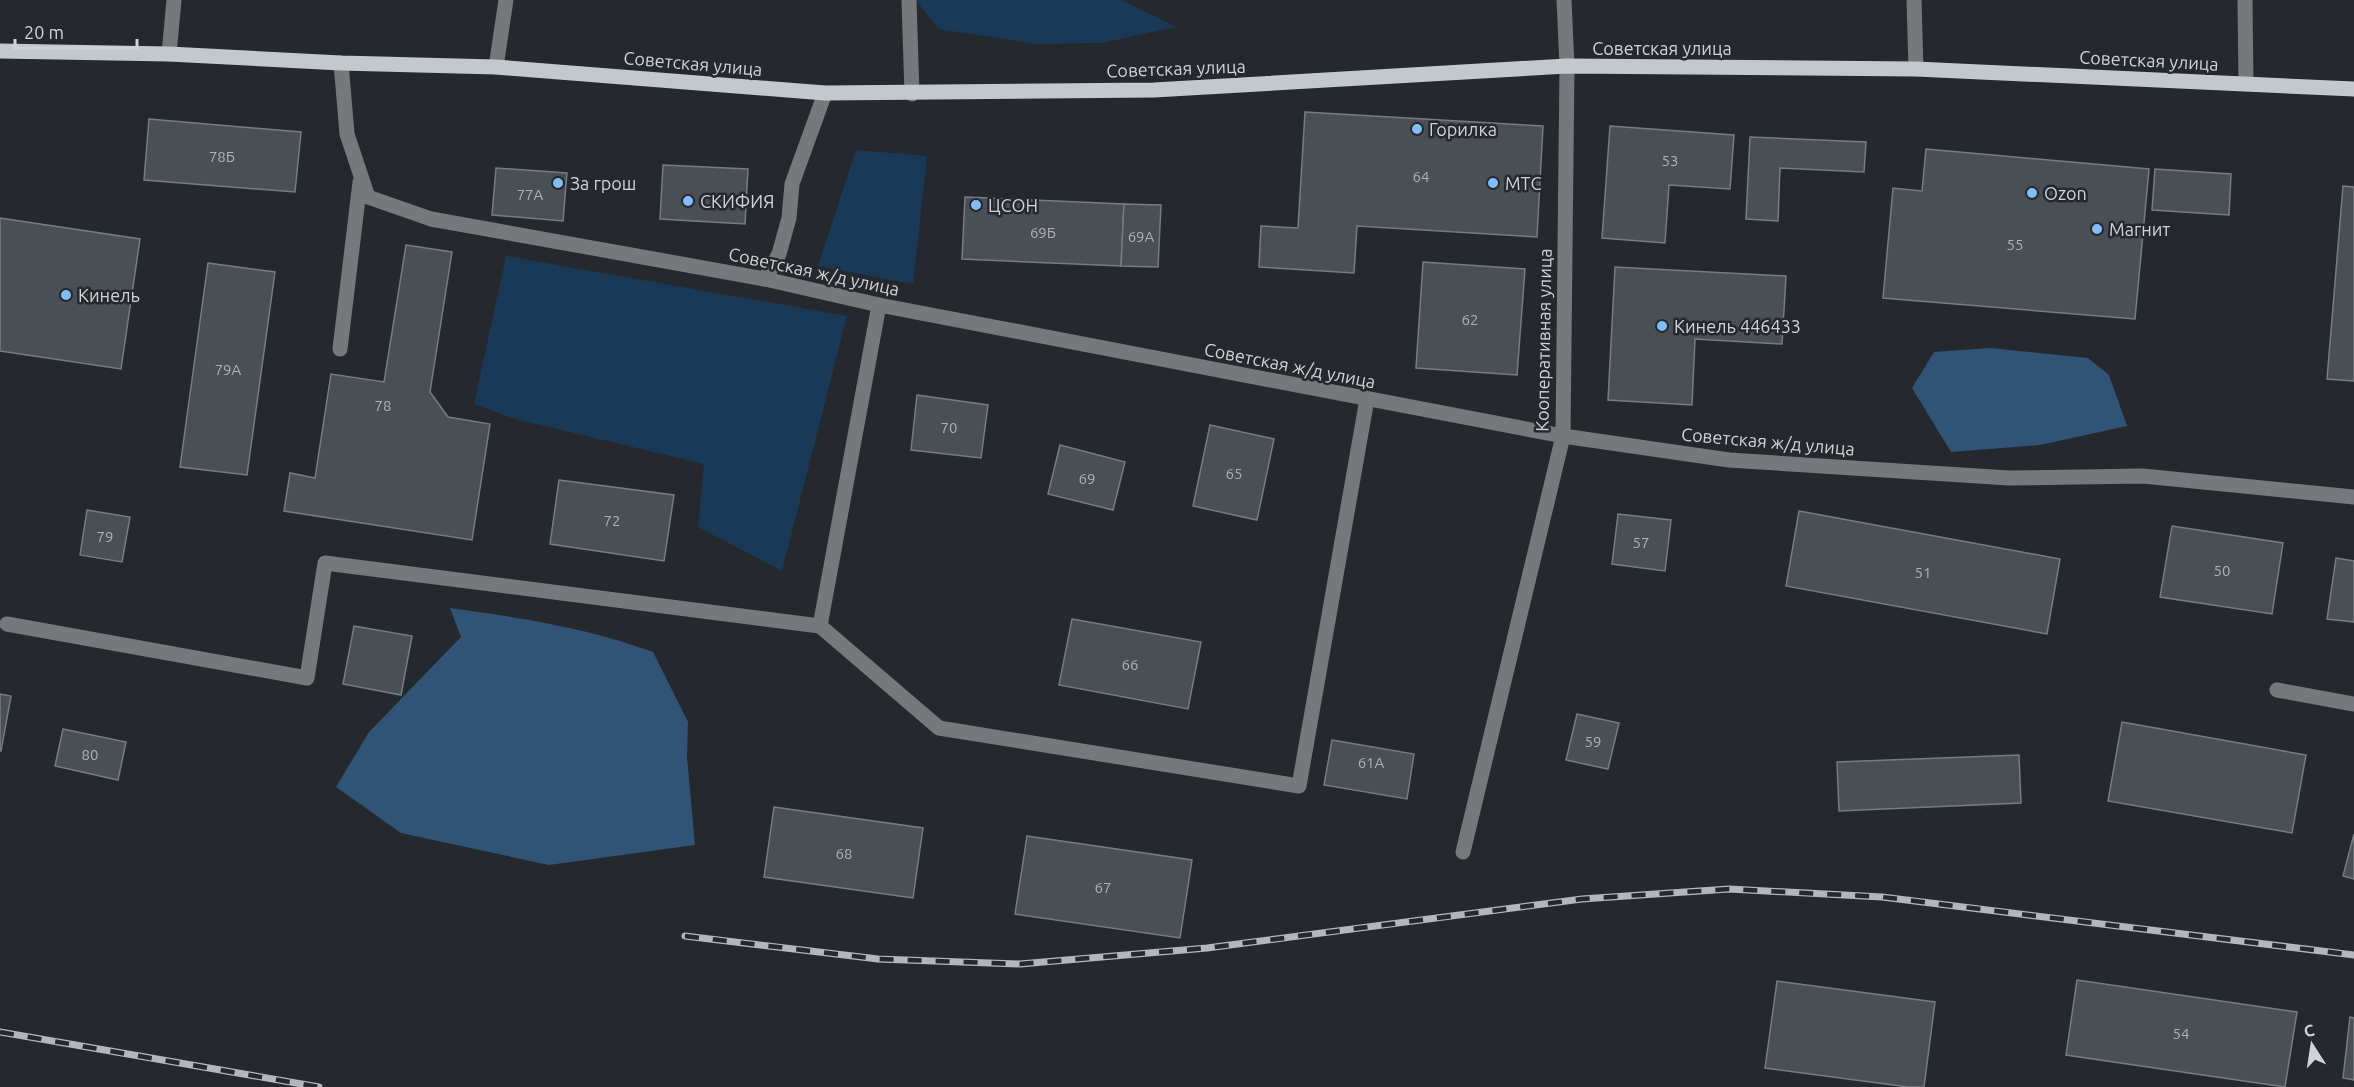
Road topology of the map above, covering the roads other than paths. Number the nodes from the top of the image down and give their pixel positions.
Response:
1 (174, 0) edge
2 (506, 0) edge
3 (909, 0) edge
4 (1564, 0) edge
5 (1914, 0) edge
6 (2245, 0) edge
7 (0, 51) edge
8 (169, 54) junction
9 (341, 63) junction
10 (1567, 66) junction
11 (496, 67) junction
12 (1916, 69) junction
13 (2246, 84) junction
14 (2354, 89) edge
15 (825, 93) junction
16 (912, 94) junction
17 (361, 176) junction
18 (765, 279) junction
19 (879, 305) junction
20 (340, 349) dead end
21 (1367, 399) junction
22 (1563, 436) junction
23 (2354, 497) edge
24 (7, 624) dead end
25 (820, 626) junction
26 (2277, 690) dead end
27 (2354, 704) edge
28 (1463, 852) dead end

1 - 8 street
2 - 11 street
3 - 16 street
4 - 10 street, Кооперативная улица
5 - 12 street
6 - 13 street
7 - 8 main road, Советская улица
8 - 9 main road, Советская улица
9 - 11 main road, Советская улица
9 - 17 street, Советская ж/д улица
10 - 12 main road, Советская улица
10 - 16 main road, Советская улица
10 - 22 street, Кооперативная улица
11 - 15 main road, Советская улица
12 - 13 main road, Советская улица
13 - 14 main road, Советская улица
15 - 16 main road, Советская улица
15 - 18 street
17 - 18 street, Советская ж/д улица
17 - 20 street
18 - 19 street, Советская ж/д улица
19 - 21 street, Советская ж/д улица
19 - 25 street
21 - 22 street, Советская ж/д улица
21 - 25 street
22 - 23 street, Советская ж/д улица
22 - 28 street, Кооперативная улица
24 - 25 street
26 - 27 street

